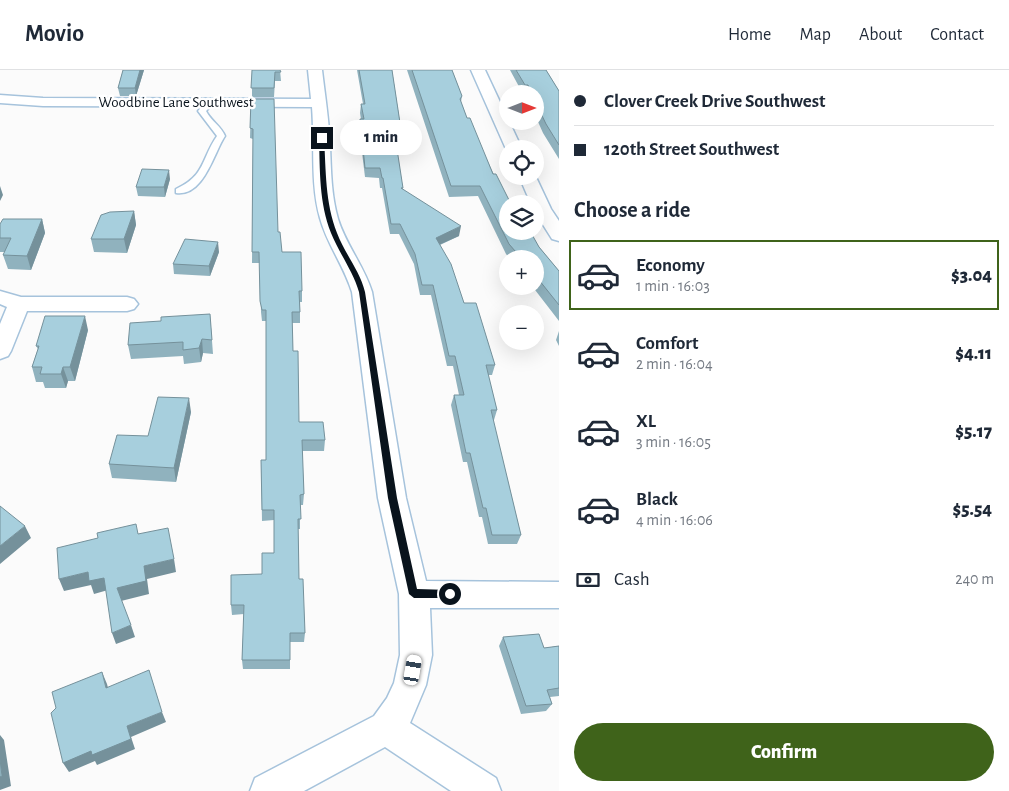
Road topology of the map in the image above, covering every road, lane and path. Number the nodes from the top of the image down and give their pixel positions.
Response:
1 (315, 70) edge
2 (478, 70) edge
3 (0, 99) edge
4 (211, 102) junction
5 (320, 103) junction
6 (510, 140) edge
7 (531, 185) edge
8 (179, 192) dead end
9 (559, 235) edge
10 (10, 301) edge
11 (127, 304) dead end
12 (0, 351) edge
13 (414, 594) junction
14 (559, 595) edge
15 (386, 728) junction
16 (268, 791) edge
17 (483, 791) edge

1 - 5 street
2 - 6 street
3 - 4 street, Woodbine Lane Southwest
4 - 5 street, Woodbine Lane Southwest
4 - 8 lane
5 - 13 street
7 - 9 street
10 - 11 street
10 - 12 street
13 - 14 street
13 - 15 street
15 - 16 street
15 - 17 street

